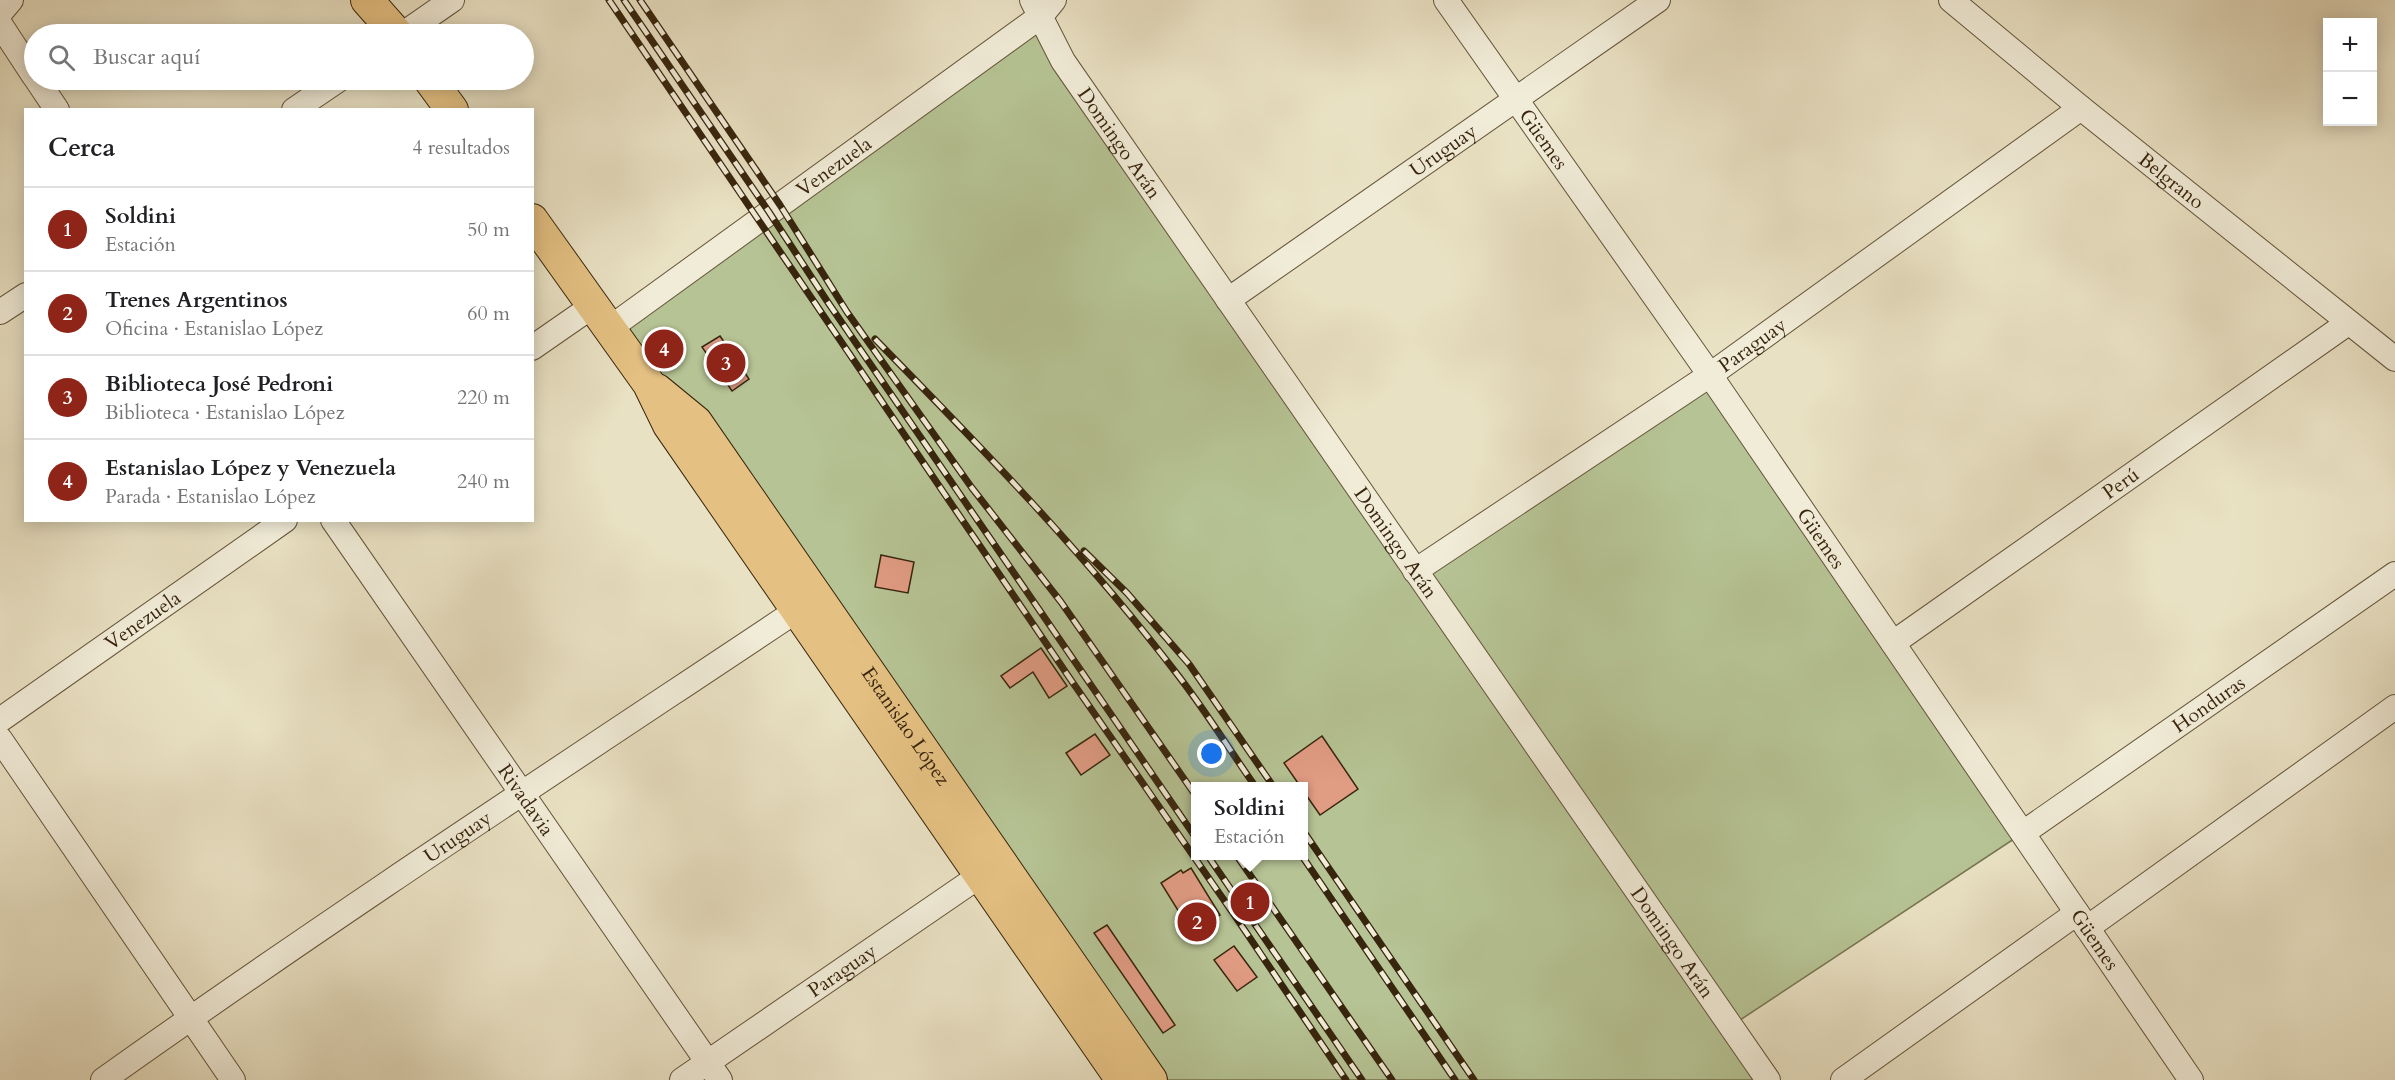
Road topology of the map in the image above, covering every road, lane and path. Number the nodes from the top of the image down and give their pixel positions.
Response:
1 (11, 0) edge
2 (367, 0) edge
3 (452, 0) edge
4 (1446, 0) edge
5 (1658, 0) edge
6 (1951, 0) edge
7 (1042, 5) edge
8 (0, 13) edge
9 (0, 24) edge
10 (388, 24) edge
11 (417, 24) edge
12 (24, 61) edge
13 (44, 90) edge
14 (323, 90) edge
15 (437, 90) edge
16 (1517, 98) junction
17 (56, 108) edge
18 (297, 108) edge
19 (451, 108) edge
20 (2081, 108) junction
21 (534, 223) edge
22 (24, 296) edge
23 (1228, 300) junction
24 (0, 312) edge
25 (602, 317) junction
26 (2348, 323) junction
27 (534, 347) edge
28 (2395, 359) edge
29 (1710, 375) junction
30 (282, 522) edge
31 (334, 522) edge
32 (1415, 571) junction
33 (2395, 574) edge
34 (807, 604) junction
35 (1893, 643) junction
36 (2395, 707) edge
37 (0, 720) edge
38 (0, 739) edge
39 (522, 793) junction
40 (2023, 833) junction
41 (990, 869) junction
42 (2082, 920) junction
43 (190, 1018) junction
44 (714, 1071) edge
45 (103, 1080) edge
46 (233, 1080) edge
47 (682, 1080) edge
48 (1122, 1080) edge
49 (1151, 1080) edge
50 (1768, 1080) edge
51 (1843, 1080) edge
52 (2191, 1080) edge

1 - 8 street
2 - 10 main road
3 - 11 street
4 - 16 street, Güemes
5 - 16 street, Uruguay
6 - 20 street, Belgrano
7 - 23 street, Domingo Arán
7 - 25 street, Venezuela
9 - 12 street
13 - 17 street
14 - 18 street
15 - 19 main road
16 - 23 street, Uruguay
16 - 29 street, Güemes
20 - 26 street, Belgrano
20 - 29 street, Paraguay
21 - 25 main road, Estanislao López
22 - 24 street
23 - 32 street, Domingo Arán
25 - 27 street, Venezuela
25 - 34 main road, Estanislao López
26 - 28 street, Belgrano
26 - 35 street, Perú
29 - 32 street, Paraguay
29 - 35 street, Güemes
30 - 37 street, Venezuela
31 - 39 street, Rivadavia
32 - 50 street, Domingo Arán
33 - 40 street, Honduras
34 - 39 street, Uruguay
34 - 41 main road, Estanislao López
35 - 40 street, Güemes
36 - 42 street
38 - 43 street
39 - 43 street, Uruguay
39 - 44 street, Rivadavia
40 - 42 street, Güemes
41 - 44 street, Paraguay
41 - 48 main road, Estanislao López
41 - 49 main road, Estanislao López
42 - 51 street
42 - 52 street, Güemes
43 - 45 street, Uruguay
43 - 46 street
44 - 47 street, Paraguay

